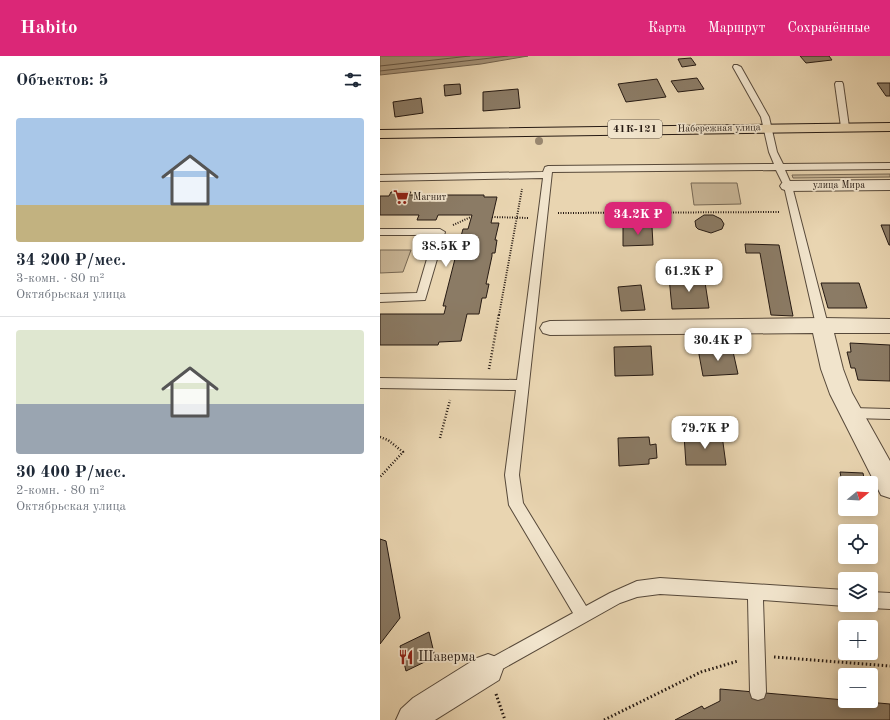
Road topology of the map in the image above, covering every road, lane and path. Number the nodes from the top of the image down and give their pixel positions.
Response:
1 (737, 67) dead end
2 (839, 84) dead end
3 (845, 127) junction
4 (890, 127) edge
5 (768, 128) junction
6 (380, 134) edge
7 (890, 166) edge
8 (780, 167) junction
9 (548, 175) junction
10 (380, 178) edge
11 (890, 185) edge
12 (788, 186) junction
13 (522, 187) dead end
14 (793, 212) junction
15 (542, 215) junction
16 (492, 217) dead end
17 (471, 218) dead end
18 (516, 218) junction
19 (455, 225) dead end
20 (380, 232) edge
21 (380, 298) edge
22 (822, 325) junction
23 (890, 326) edge
24 (550, 328) dead end
25 (380, 383) edge
26 (455, 384) junction
27 (486, 384) junction
28 (521, 385) junction
29 (852, 413) junction
30 (890, 414) edge
31 (380, 437) edge
32 (440, 438) dead end
33 (887, 474) edge
34 (380, 477) edge
35 (755, 591) junction
36 (838, 597) edge
37 (878, 600) edge
38 (890, 601) edge
39 (583, 615) junction
40 (488, 669) joint
41 (758, 692) dead end
42 (412, 720) edge

1 - 5 lane
2 - 3 lane
3 - 4 main road, Набережная улица / 41К-121
3 - 5 main road, Набережная улица / 41К-121
5 - 6 main road, Набережная улица / 41К-121
5 - 8 lane
7 - 8 lane
8 - 9 lane
8 - 12 lane
9 - 10 lane
9 - 15 lane
11 - 12 street, улица Мира
12 - 14 lane
13 - 18 path
14 - 15 path
14 - 22 lane
15 - 18 path
15 - 28 lane
16 - 18 path
17 - 19 path
18 - 27 path
20 - 21 lane
22 - 23 street
22 - 24 street
22 - 29 street
25 - 26 lane
26 - 27 lane
26 - 32 path
27 - 28 lane
28 - 39 lane
29 - 30 lane
29 - 33 street
31 - 34 path
35 - 36 lane
35 - 39 lane
35 - 41 lane
37 - 38 lane
39 - 40 lane
40 - 42 street

